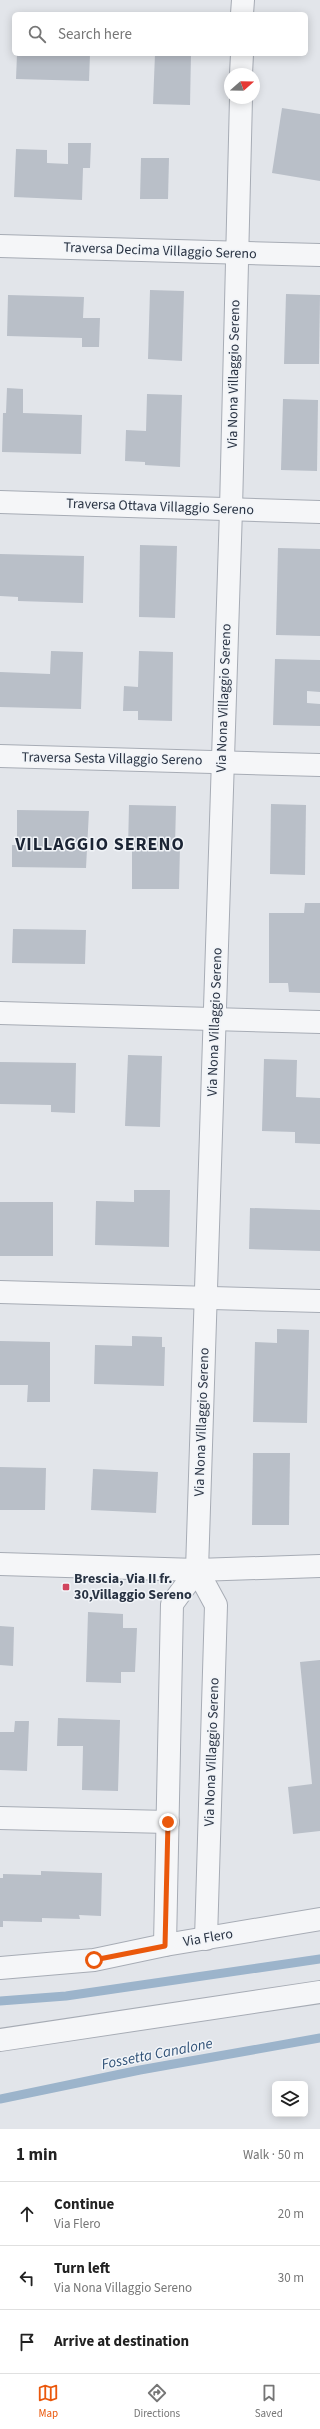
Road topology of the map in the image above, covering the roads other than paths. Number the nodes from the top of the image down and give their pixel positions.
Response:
1 (243, 0) edge
2 (242, 12) edge
3 (242, 56) edge
4 (241, 68) edge
5 (241, 104) edge
6 (0, 246) edge
7 (237, 253) junction
8 (320, 255) edge
9 (0, 502) edge
10 (231, 509) junction
11 (320, 512) edge
12 (0, 756) edge
13 (222, 762) junction
14 (320, 765) edge
15 (0, 1013) edge
16 (215, 1019) junction
17 (320, 1022) edge
18 (0, 1292) edge
19 (207, 1298) junction
20 (320, 1301) edge
21 (0, 1564) edge
22 (320, 1566) edge
23 (197, 1570) junction
24 (0, 1818) edge
25 (168, 1822) junction
26 (320, 1919) edge
27 (206, 1939) junction
28 (165, 1946) junction
29 (0, 1968) edge
30 (320, 1992) edge
31 (0, 2040) edge

1 - 2 street
3 - 4 street
5 - 7 street, Via Nona Villaggio Sereno
6 - 7 street, Traversa Decima Villaggio Sereno
7 - 8 street, Traversa Decima Villaggio Sereno
7 - 10 street, Via Nona Villaggio Sereno
9 - 10 street, Traversa Ottava Villaggio Sereno
10 - 11 street, Traversa Ottava Villaggio Sereno
10 - 13 street, Via Nona Villaggio Sereno
12 - 13 street, Traversa Sesta Villaggio Sereno
13 - 14 street, Traversa Sesta Villaggio Sereno
13 - 16 street, Via Nona Villaggio Sereno
15 - 16 street
16 - 17 street
16 - 19 street, Via Nona Villaggio Sereno
18 - 19 street
19 - 20 street
19 - 23 street, Via Nona Villaggio Sereno
21 - 23 street
22 - 23 street
23 - 25 street
23 - 27 street, Via Nona Villaggio Sereno
24 - 25 street
25 - 28 street
26 - 27 street, Via Flero
27 - 28 street, Via Flero
28 - 29 street, Via Flero
30 - 31 street

